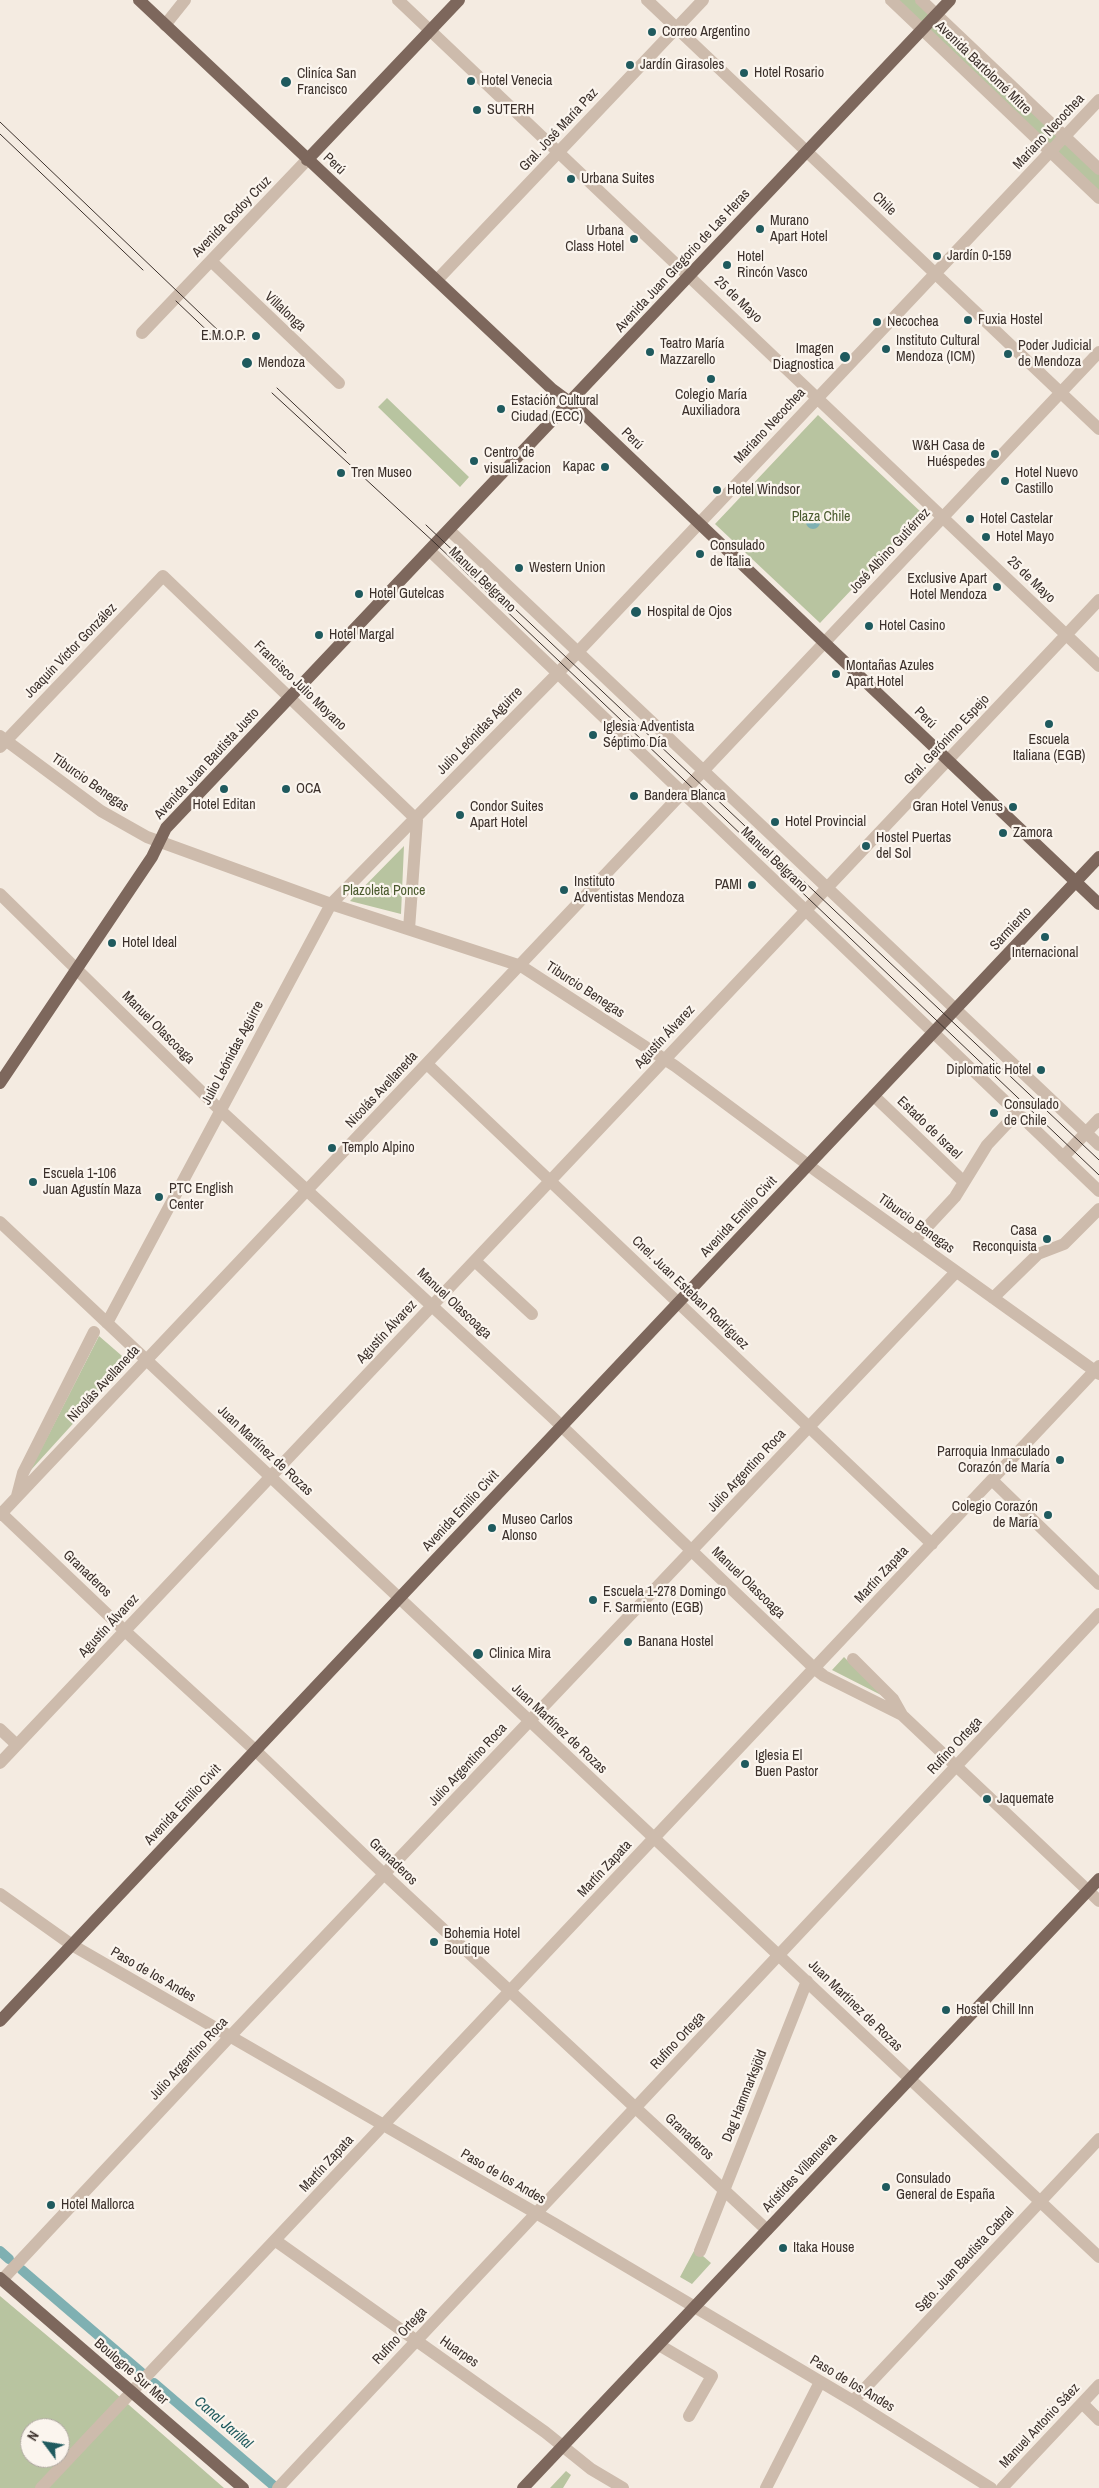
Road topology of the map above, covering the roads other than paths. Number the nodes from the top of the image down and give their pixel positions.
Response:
1 (139, 0) edge
2 (185, 0) edge
3 (398, 0) edge
4 (459, 0) edge
5 (647, 0) edge
6 (702, 0) edge
7 (891, 0) edge
8 (921, 0) edge
9 (950, 0) edge
10 (936, 14) junction
11 (165, 25) junction
12 (676, 28) junction
13 (922, 30) junction
14 (431, 31) junction
15 (1099, 100) edge
16 (1065, 136) junction
17 (559, 152) junction
18 (807, 152) junction
19 (1050, 152) junction
20 (307, 160) junction
21 (1099, 169) edge
22 (1099, 198) edge
23 (211, 261) junction
24 (935, 274) junction
25 (690, 275) junction
26 (437, 280) junction
27 (142, 333) dead end
28 (1099, 352) edge
29 (339, 384) dead end
30 (1060, 393) junction
31 (818, 397) junction
32 (570, 402) junction
33 (1099, 429) edge
34 (943, 517) junction
35 (698, 524) junction
36 (449, 530) junction
37 (434, 546) junction
38 (163, 576) joint
39 (1099, 600) edge
40 (1066, 635) junction
41 (823, 643) junction
42 (577, 652) junction
43 (566, 663) joint
44 (1099, 666) edge
45 (557, 674) junction
46 (290, 697) junction
47 (2, 741) edge
48 (948, 760) junction
49 (702, 771) junction
50 (682, 793) junction
51 (415, 818) junction
52 (159, 842) junction
53 (1099, 857) edge
54 (1076, 882) junction
55 (826, 888) junction
56 (0, 894) edge
57 (816, 900) joint
58 (331, 904) junction
59 (1099, 904) edge
60 (806, 910) junction
61 (409, 929) junction
62 (521, 966) junction
63 (77, 969) junction
64 (955, 1010) junction
65 (944, 1022) joint
66 (934, 1033) junction
67 (665, 1059) junction
68 (428, 1064) junction
69 (0, 1083) edge
70 (874, 1096) junction
71 (220, 1110) junction
72 (1017, 1113) junction
73 (1099, 1119) edge
74 (1086, 1133) junction
75 (1099, 1145) edge
76 (1063, 1157) junction
77 (808, 1165) junction
78 (550, 1181) junction
79 (964, 1182) junction
80 (308, 1190) junction
81 (1099, 1191) edge
82 (1099, 1210) edge
83 (0, 1222) edge
84 (914, 1241) junction
85 (475, 1261) junction
86 (956, 1272) junction
87 (993, 1298) junction
88 (678, 1303) junction
89 (433, 1305) junction
90 (532, 1314) dead end
91 (106, 1322) junction
92 (94, 1332) dead end
93 (147, 1360) junction
94 (1098, 1371) edge
95 (562, 1426) junction
96 (809, 1427) junction
97 (23, 1472) junction
98 (271, 1476) junction
99 (34, 1480) junction
100 (992, 1480) junction
101 (17, 1497) junction
102 (0, 1514) edge
103 (932, 1544) junction
104 (692, 1551) junction
105 (1099, 1584) edge
106 (400, 1598) junction
107 (1099, 1614) edge
108 (125, 1631) junction
109 (853, 1659) dead end
110 (814, 1668) junction
111 (902, 1715) junction
112 (530, 1722) junction
113 (0, 1729) edge
114 (17, 1745) junction
115 (256, 1751) junction
116 (0, 1763) edge
117 (956, 1767) junction
118 (655, 1838) junction
119 (385, 1875) junction
120 (1099, 1880) edge
121 (1088, 1891) junction
122 (0, 1894) edge
123 (1099, 1901) edge
124 (72, 1945) junction
125 (780, 1955) junction
126 (807, 1981) junction
127 (510, 1992) junction
128 (0, 2021) edge
129 (229, 2037) junction
130 (910, 2079) junction
131 (636, 2108) junction
132 (383, 2127) junction
133 (1099, 2139) edge
134 (724, 2190) junction
135 (1040, 2202) junction
136 (536, 2213) junction
137 (767, 2230) junction
138 (276, 2241) junction
139 (700, 2251) dead end
140 (1099, 2257) edge
141 (1, 2279) edge
142 (694, 2308) junction
143 (417, 2340) junction
144 (658, 2345) junction
145 (820, 2382) junction
146 (1099, 2385) edge
147 (134, 2394) junction
148 (853, 2401) junction
149 (1082, 2403) junction
150 (689, 2416) dead end
151 (1099, 2420) edge
152 (563, 2446) junction
153 (41, 2488) edge
154 (46, 2488) edge
155 (243, 2488) edge
156 (278, 2488) edge
157 (523, 2488) edge
158 (623, 2488) edge
159 (766, 2488) edge
160 (992, 2488) edge
161 (1002, 2488) edge

1 - 11 main road, Perú
2 - 11 street
3 - 14 street, 25 de Mayo
4 - 14 main road
5 - 12 street, Chile
6 - 12 street, Gral. José María Paz
7 - 13 street, Avenida Bartolomé Mitre
8 - 10 street, Avenida Bartolomé Mitre
9 - 10 main road, Avenida Juan Gregorio de Las Heras
10 - 13 main road, Avenida Juan Gregorio de Las Heras
10 - 16 street, Avenida Bartolomé Mitre
11 - 20 main road, Perú
12 - 17 street, Gral. José María Paz
12 - 18 street, Chile
13 - 18 main road, Avenida Juan Gregorio de Las Heras
13 - 19 street, Avenida Bartolomé Mitre
14 - 17 street, 25 de Mayo
14 - 20 main road
15 - 16 street, Mariano Necochea
16 - 19 street, Mariano Necochea
16 - 21 street, Avenida Bartolomé Mitre
17 - 25 street, 25 de Mayo
17 - 26 street, Gral. José María Paz
18 - 24 street, Chile
18 - 25 main road, Avenida Juan Gregorio de Las Heras
19 - 22 street, Avenida Bartolomé Mitre
19 - 24 street, Mariano Necochea
20 - 23 street, Avenida Godoy Cruz
20 - 26 main road, Perú
23 - 27 street, Avenida Godoy Cruz
23 - 29 street, Villalonga
24 - 30 street, Chile
24 - 31 street, Mariano Necochea
25 - 31 street, 25 de Mayo
25 - 32 main road, Avenida Juan Gregorio de Las Heras
26 - 32 main road, Perú
28 - 30 street, José Albino Gutiérrez
30 - 33 street, Chile
30 - 34 street, José Albino Gutiérrez
31 - 34 street, 25 de Mayo
31 - 35 street, Mariano Necochea
32 - 35 main road, Perú
32 - 36 main road, Avenida Juan Gregorio de Las Heras
34 - 40 street, 25 de Mayo
34 - 41 street, José Albino Gutiérrez
35 - 41 main road, Perú
35 - 42 street, Mariano Necochea
36 - 37 main road, Avenida Juan Gregorio de Las Heras
36 - 42 street, Manuel Belgrano
37 - 45 street, Manuel Belgrano
37 - 46 main road, Avenida Juan Bautista Justo
38 - 46 street, Francisco Julio Moyano
38 - 47 street, Joaquín Víctor González
39 - 40 street, Gral. Gerónimo Espejo
40 - 44 street, 25 de Mayo
40 - 48 street, Gral. Gerónimo Espejo
41 - 48 main road, Perú
41 - 49 street, José Albino Gutiérrez
42 - 43 street, Mariano Necochea
42 - 49 street, Manuel Belgrano
43 - 45 street, Julio Leónidas Aguirre
45 - 50 street, Manuel Belgrano
45 - 51 street, Julio Leónidas Aguirre
46 - 51 street, Francisco Julio Moyano
46 - 52 main road, Avenida Juan Bautista Justo
47 - 52 street, Tiburcio Benegas
48 - 54 main road, Perú
48 - 55 street, Gral. Gerónimo Espejo
49 - 50 street, Nicolás Avellaneda
49 - 55 street, Manuel Belgrano
50 - 60 street, Manuel Belgrano
50 - 62 street, Nicolás Avellaneda
51 - 58 street, Julio Leónidas Aguirre
51 - 61 street
52 - 58 street, Tiburcio Benegas
52 - 63 main road, Avenida Juan Bautista Justo
53 - 54 main road, Sarmiento
54 - 59 main road, Perú
54 - 64 main road, Sarmiento
55 - 57 street, Gral. Gerónimo Espejo
55 - 64 street, Manuel Belgrano
56 - 63 street, Manuel Olascoaga
57 - 60 street, Agustín Álvarez
58 - 61 street, Tiburcio Benegas
58 - 71 street, Julio Leónidas Aguirre
60 - 66 street, Manuel Belgrano
60 - 67 street, Agustín Álvarez
61 - 62 street, Tiburcio Benegas
62 - 67 street, Tiburcio Benegas
62 - 68 street, Nicolás Avellaneda
63 - 69 main road, Avenida Juan Bautista Justo
63 - 71 street, Manuel Olascoaga
64 - 65 main road, Sarmiento
64 - 74 street, Manuel Belgrano
65 - 66 main road, Avenida Emilio Civit
66 - 70 main road, Avenida Emilio Civit
66 - 72 street, Manuel Belgrano
67 - 77 street, Tiburcio Benegas
67 - 78 street, Agustín Álvarez
68 - 78 street, Cnel. Juan Esteban Rodríguez
68 - 80 street, Nicolás Avellaneda
70 - 77 main road, Avenida Emilio Civit
70 - 79 street, Estado de Israel
71 - 80 street, Manuel Olascoaga
71 - 91 street, Julio Leónidas Aguirre
72 - 76 street, Manuel Belgrano
72 - 79 street
73 - 74 street
74 - 75 street, Manuel Belgrano
74 - 76 street
76 - 81 street, Manuel Belgrano
77 - 84 street, Tiburcio Benegas
77 - 88 main road, Avenida Emilio Civit
78 - 85 street, Agustín Álvarez
78 - 88 street, Cnel. Juan Esteban Rodríguez
79 - 84 street
80 - 89 street, Manuel Olascoaga
80 - 93 street, Nicolás Avellaneda
82 - 87 street
83 - 91 street, Juan Martínez de Rozas
84 - 86 street, Tiburcio Benegas
85 - 89 street, Agustín Álvarez
85 - 90 street
86 - 87 street, Tiburcio Benegas
86 - 96 street, Julio Argentino Roca
87 - 94 street, Tiburcio Benegas
88 - 95 main road, Avenida Emilio Civit
88 - 96 street, Cnel. Juan Esteban Rodríguez
89 - 95 street, Manuel Olascoaga
89 - 98 street, Agustín Álvarez
91 - 93 street, Juan Martínez de Rozas
92 - 97 street
93 - 98 street, Juan Martínez de Rozas
93 - 99 street, Nicolás Avellaneda
94 - 100 street, Martín Zapata
95 - 104 street, Manuel Olascoaga
95 - 106 main road, Avenida Emilio Civit
96 - 103 street, Cnel. Juan Esteban Rodríguez
96 - 104 street, Julio Argentino Roca
97 - 99 street
97 - 101 street
98 - 106 street, Juan Martínez de Rozas
98 - 108 street, Agustín Álvarez
99 - 101 street, Nicolás Avellaneda
100 - 103 street, Martín Zapata
100 - 105 street
101 - 102 street, Nicolás Avellaneda
102 - 108 street, Granaderos
103 - 110 street, Martín Zapata
104 - 110 street, Manuel Olascoaga
104 - 112 street, Julio Argentino Roca
106 - 112 street, Juan Martínez de Rozas
106 - 115 main road, Avenida Emilio Civit
107 - 117 street, Rufino Ortega
108 - 114 street, Agustín Álvarez
108 - 115 street, Granaderos
109 - 111 street, Manuel Olascoaga
110 - 111 street, Manuel Olascoaga
110 - 118 street, Martín Zapata
111 - 117 street, Manuel Olascoaga
112 - 118 street, Juan Martínez de Rozas
112 - 119 street, Julio Argentino Roca
113 - 114 street
114 - 116 street, Agustín Álvarez
115 - 119 street, Granaderos
115 - 124 main road, Avenida Emilio Civit
117 - 121 street, Manuel Olascoaga
117 - 125 street, Rufino Ortega
118 - 125 street, Juan Martínez de Rozas
118 - 127 street, Martín Zapata
119 - 127 street, Granaderos
119 - 129 street, Julio Argentino Roca
120 - 121 main road, Arístides Villanueva
121 - 123 street, Manuel Olascoaga
121 - 130 main road, Arístides Villanueva
122 - 124 street, Paso de los Andes
124 - 128 main road, Avenida Emilio Civit
124 - 129 street, Paso de los Andes
125 - 126 street, Juan Martínez de Rozas
125 - 131 street, Rufino Ortega
126 - 130 street, Juan Martínez de Rozas
126 - 134 street, Dag Hammarksjöld
127 - 131 street, Granaderos
127 - 132 street, Martín Zapata
129 - 132 street, Paso de los Andes
129 - 141 street, Julio Argentino Roca
130 - 135 street, Juan Martínez de Rozas
130 - 137 main road, Arístides Villanueva
131 - 134 street, Granaderos
131 - 136 street, Rufino Ortega
132 - 136 street, Paso de los Andes
132 - 138 street, Martín Zapata
133 - 135 street, Sgto. Juan Bautista Cabral
134 - 137 street, Granaderos
134 - 139 street, Dag Hammarksjöld
135 - 140 street, Juan Martínez de Rozas
135 - 148 street, Sgto. Juan Bautista Cabral
136 - 142 street, Paso de los Andes
136 - 143 street, Rufino Ortega
137 - 142 main road, Arístides Villanueva
138 - 143 street, Huarpes
138 - 147 street, Martín Zapata
141 - 147 main road, Boulogne Sur Mer
142 - 144 main road, Arístides Villanueva
142 - 145 street, Paso de los Andes
143 - 152 street, Huarpes
143 - 156 street, Rufino Ortega
144 - 150 street
144 - 152 main road, Arístides Villanueva
145 - 148 street, Paso de los Andes
145 - 159 street
146 - 149 street, Manuel Antonio Sáez
147 - 153 street
147 - 154 street
147 - 155 main road, Boulogne Sur Mer
148 - 160 street, Paso de los Andes
149 - 151 street
149 - 161 street, Manuel Antonio Sáez
152 - 157 main road, Arístides Villanueva
152 - 158 street, Huarpes

